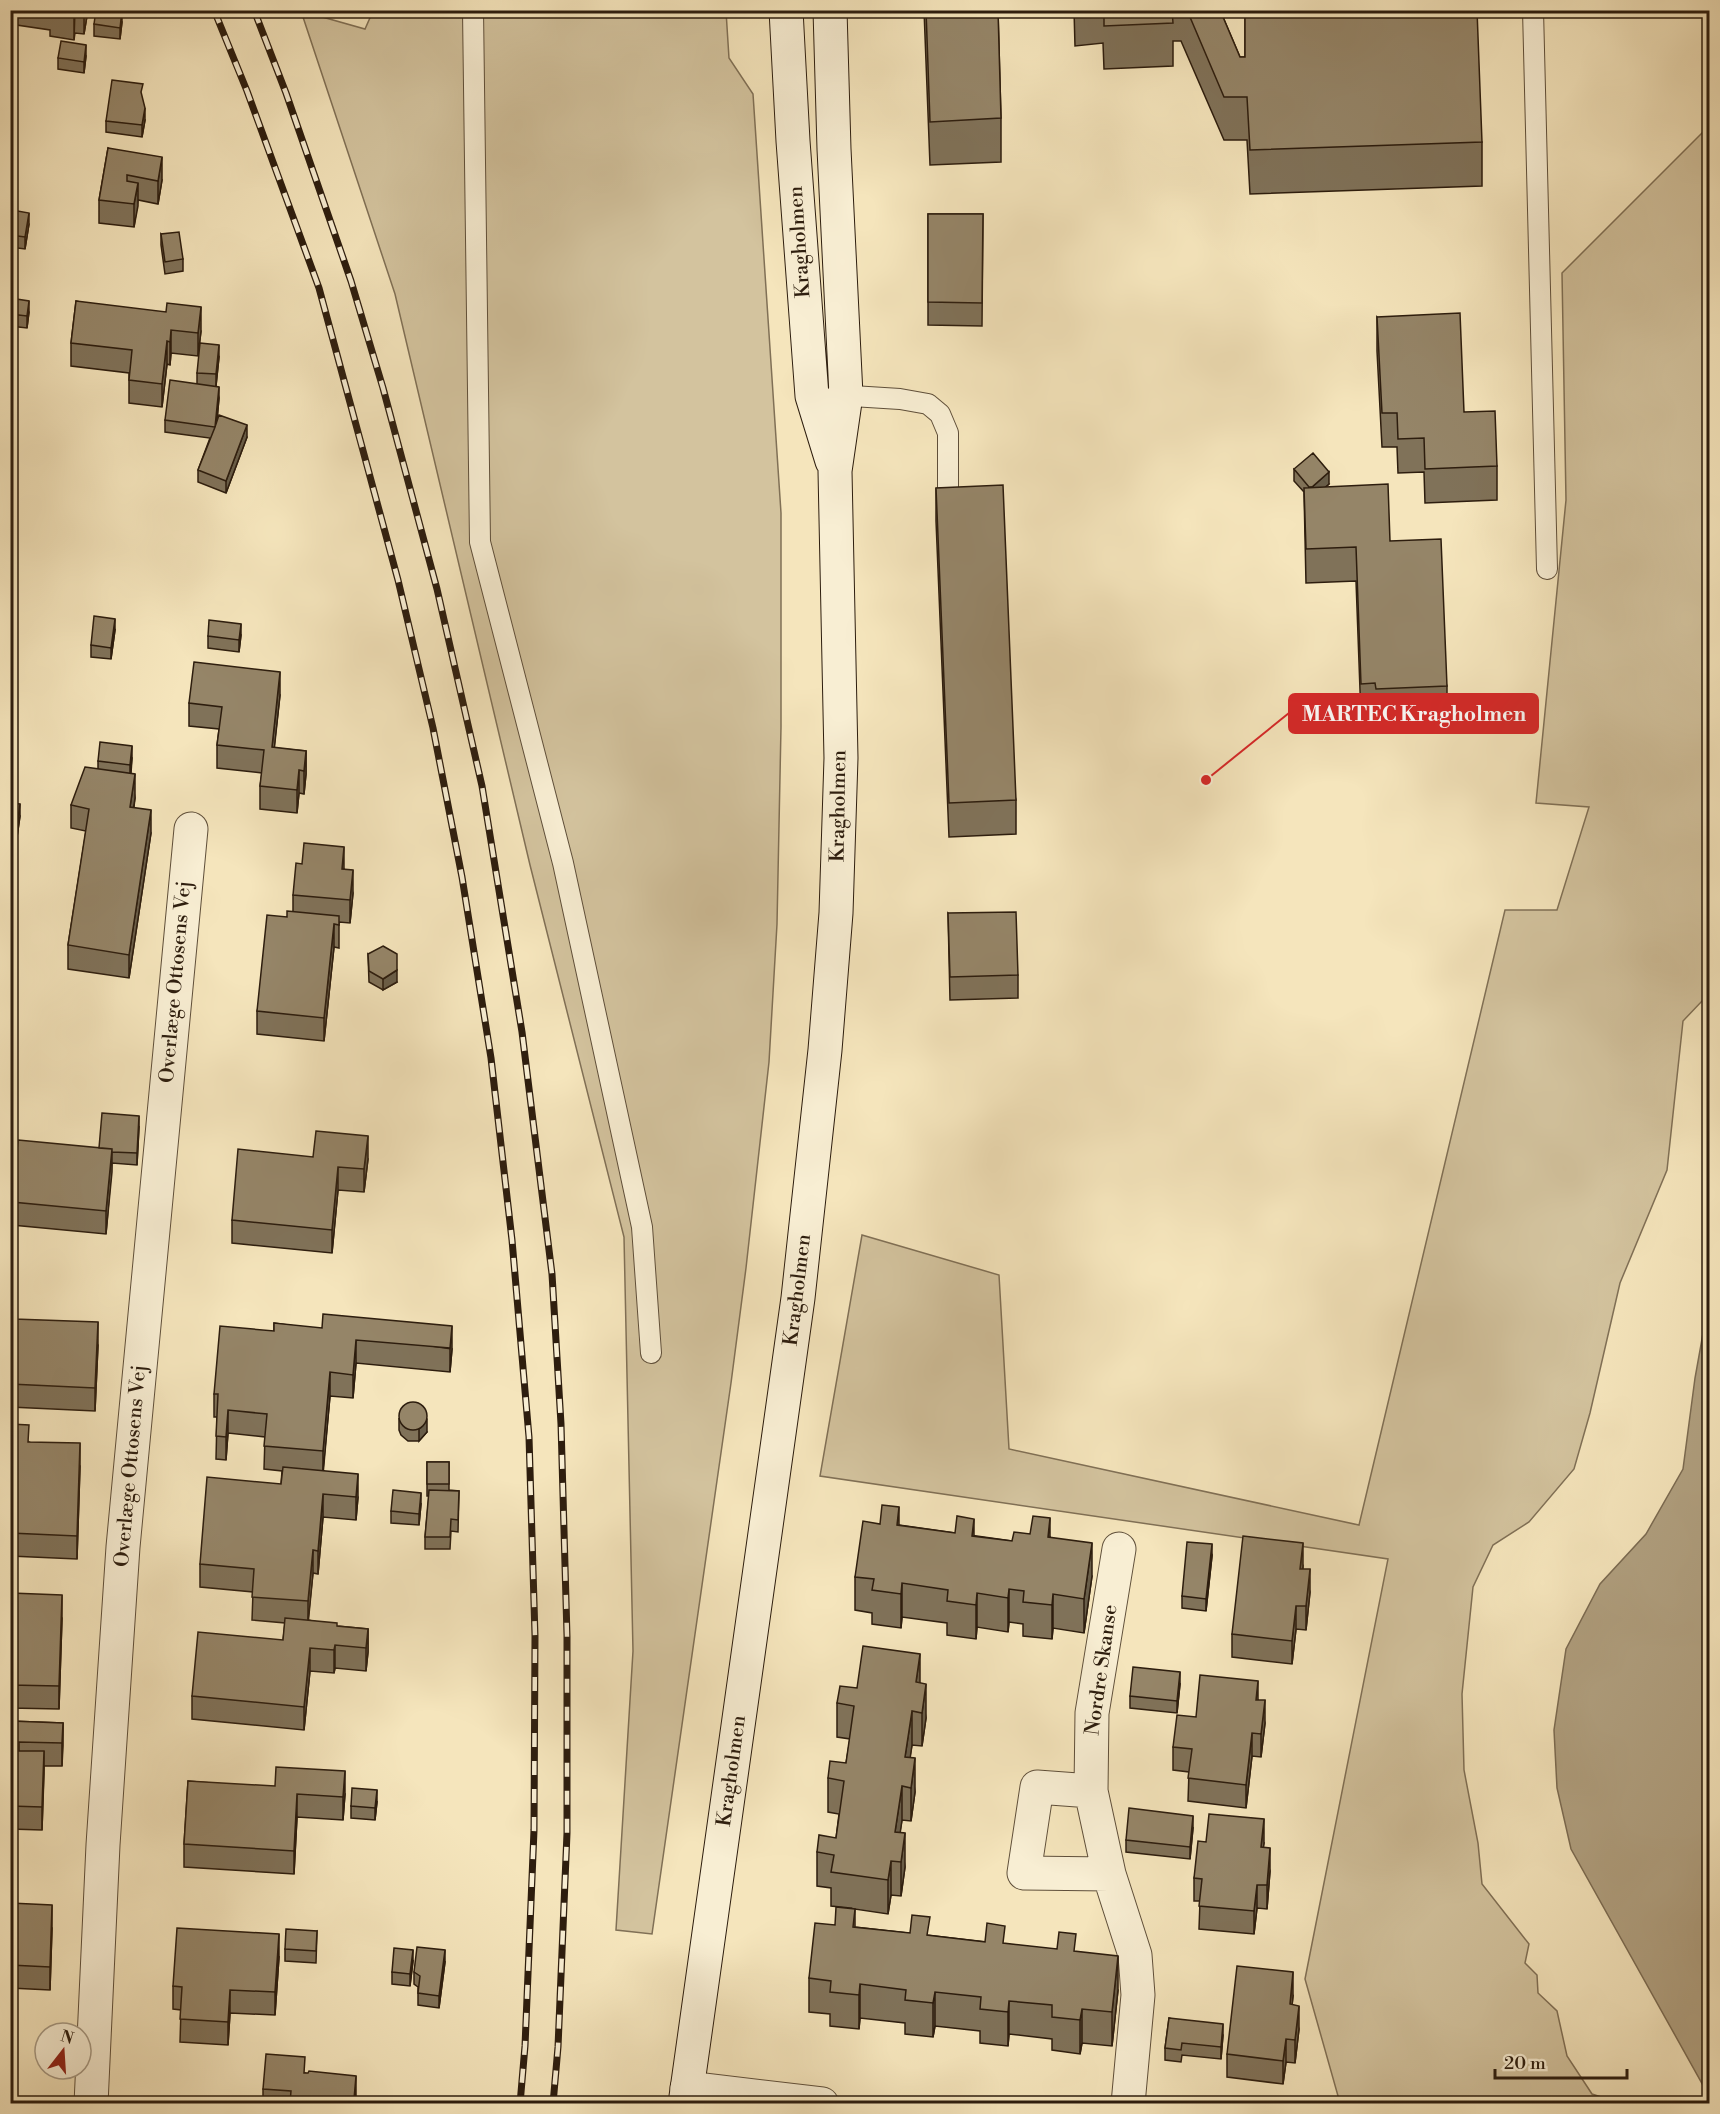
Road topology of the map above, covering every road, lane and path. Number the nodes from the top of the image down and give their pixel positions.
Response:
1 (473, 10) edge
2 (786, 10) edge
3 (830, 10) edge
4 (1533, 10) edge
5 (846, 394) junction
6 (812, 396) junction
7 (835, 471) junction
8 (948, 513) edge
9 (1547, 569) dead end
10 (191, 829) dead end
11 (651, 1353) dead end
12 (1119, 1550) dead end
13 (1091, 1791) junction
14 (1109, 1874) junction
15 (686, 2096) edge
16 (91, 2103) edge
17 (822, 2103) edge
18 (1128, 2103) edge

1 - 11 lane
2 - 6 street, Kragholmen
3 - 5 street, Kragholmen
4 - 9 lane
5 - 6 lane
5 - 7 street, Kragholmen
5 - 8 lane
6 - 7 street, Kragholmen
7 - 15 street, Kragholmen
10 - 16 street, Overlæge Ottosens Vej
12 - 13 street, Nordre Skanse
13 - 14 street, Nordre Skanse
13 - 14 street
14 - 18 street, Nordre Skanse
15 - 17 street

